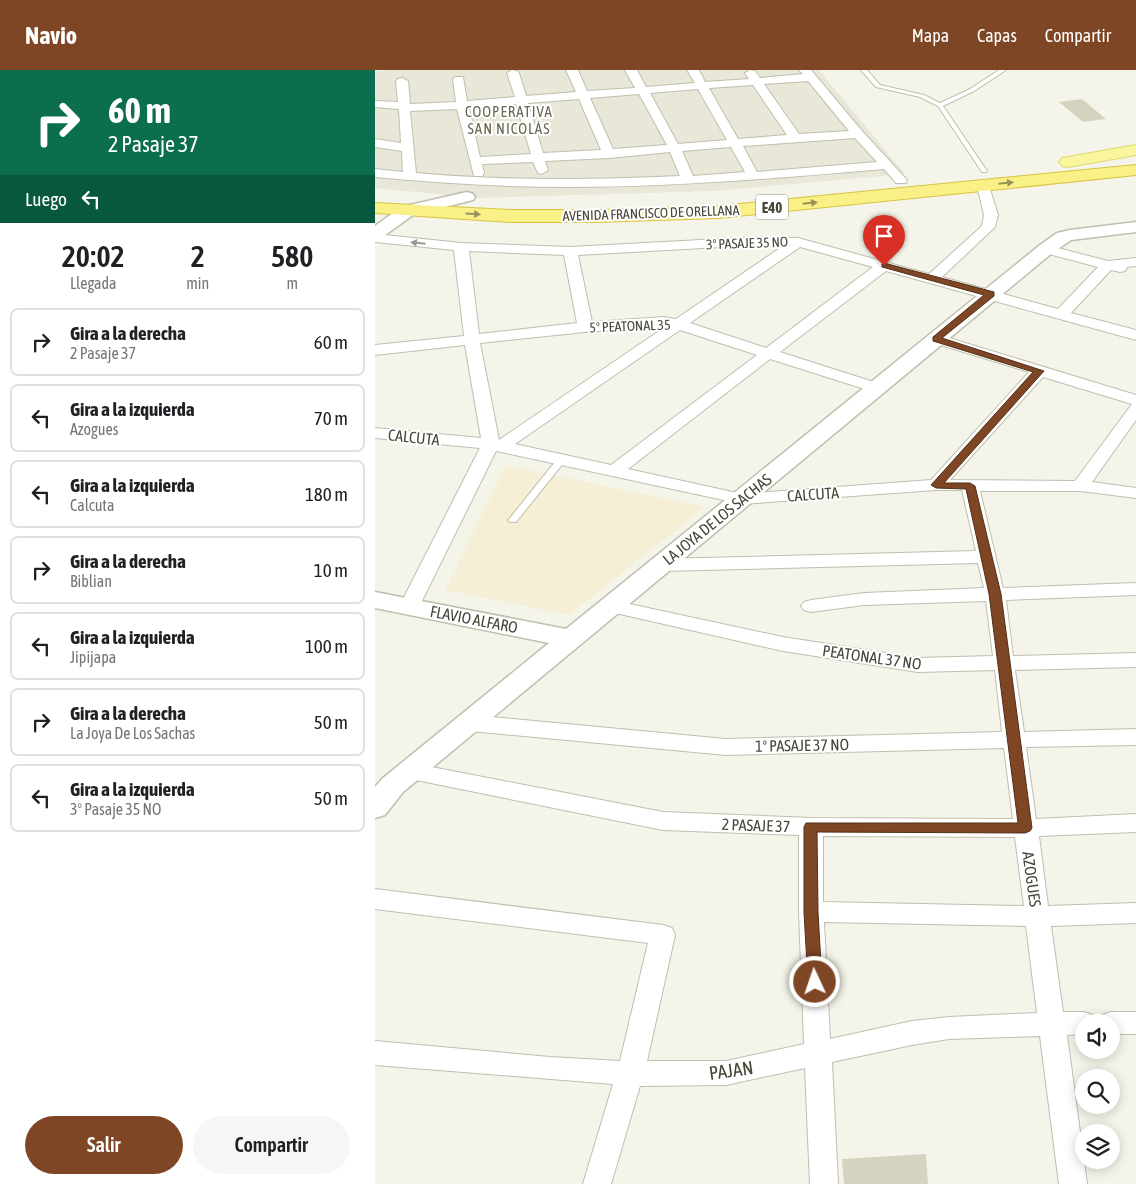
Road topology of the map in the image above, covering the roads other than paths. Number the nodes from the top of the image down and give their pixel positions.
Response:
1 (572, 70) edge
2 (631, 70) edge
3 (693, 70) edge
4 (749, 70) edge
5 (864, 70) edge
6 (1003, 70) edge
7 (513, 73) dead end
8 (807, 73) edge
9 (459, 79) dead end
10 (402, 81) dead end
11 (757, 82) junction
12 (702, 86) junction
13 (644, 91) junction
14 (582, 96) junction
15 (521, 100) junction
16 (375, 104) edge
17 (462, 105) junction
18 (940, 105) junction
19 (404, 107) junction
20 (858, 134) junction
21 (795, 138) junction
22 (733, 142) junction
23 (375, 143) edge
24 (674, 147) junction
25 (407, 148) junction
26 (1136, 150) edge
27 (609, 154) junction
28 (1136, 156) edge
29 (538, 158) junction
30 (476, 161) junction
31 (1068, 162) junction
32 (888, 165) junction
33 (1136, 170) edge
34 (375, 173) edge
35 (753, 175) junction
36 (410, 177) junction
37 (984, 178) junction
38 (688, 179) junction
39 (901, 180) junction
40 (479, 182) junction
41 (546, 184) junction
42 (393, 192) dead end
43 (467, 197) junction
44 (375, 208) edge
45 (407, 211) junction
46 (1136, 227) edge
47 (375, 234) edge
48 (375, 238) edge
49 (798, 242) junction
50 (461, 248) junction
51 (1046, 248) junction
52 (570, 251) junction
53 (1136, 262) edge
54 (1108, 265) junction
55 (884, 266) junction
56 (1136, 272) edge
57 (933, 278) junction
58 (991, 294) junction
59 (1061, 315) junction
60 (676, 324) junction
61 (585, 327) junction
62 (1135, 333) edge
63 (936, 339) junction
64 (472, 340) junction
65 (375, 350) edge
66 (769, 354) junction
67 (1039, 371) junction
68 (877, 388) junction
69 (1136, 400) edge
70 (1136, 408) edge
71 (375, 433) edge
72 (495, 446) junction
73 (561, 460) junction
74 (614, 471) junction
75 (936, 485) junction
76 (970, 486) junction
77 (1080, 486) junction
78 (1136, 493) edge
79 (742, 499) junction
80 (513, 520) dead end
81 (987, 557) junction
82 (662, 565) junction
83 (1136, 588) edge
84 (995, 594) junction
85 (375, 600) edge
86 (611, 606) junction
87 (811, 606) dead end
88 (409, 607) junction
89 (572, 639) junction
90 (1136, 660) edge
91 (1003, 663) junction
92 (470, 723) junction
93 (1136, 737) edge
94 (1013, 740) junction
95 (411, 771) junction
96 (375, 807) edge
97 (1136, 823) edge
98 (811, 827) junction
99 (1025, 828) junction
100 (375, 899) edge
101 (811, 912) junction
102 (1136, 913) edge
103 (1037, 916) junction
104 (1051, 1023) junction
105 (1075, 1023) edge
106 (1120, 1023) edge
107 (1136, 1023) edge
108 (375, 1053) edge
109 (819, 1054) junction
110 (630, 1075) junction
111 (597, 1184) edge
112 (824, 1184) edge
113 (1073, 1184) edge

1 - 14 street
2 - 13 street
3 - 12 street
4 - 11 street
5 - 18 lane
6 - 18 lane
7 - 15 street
8 - 11 street
8 - 20 street
9 - 17 street
10 - 19 street
11 - 12 street
11 - 21 street
12 - 13 street
12 - 22 street
13 - 14 street
13 - 24 street
14 - 15 street
14 - 27 street
15 - 17 street
15 - 29 street
16 - 19 street
17 - 19 street
17 - 30 street
18 - 37 lane
19 - 25 street
20 - 21 street
20 - 32 street
21 - 22 street
22 - 24 street
22 - 35 street
23 - 25 street
24 - 27 street
24 - 38 street
25 - 36 street
26 - 31 main road, AVENIDA FRANCISCO DE ORELLANA / E40
27 - 29 street
28 - 31 highway, AVENIDA FRANCISCO DE ORELLANA
29 - 30 street
29 - 41 street
30 - 40 street
31 - 37 highway, AVENIDA FRANCISCO DE ORELLANA / E40
32 - 35 street
32 - 39 street
37 -> 33 highway, AVENIDA FRANCISCO DE ORELLANA / E40
34 - 36 street
35 - 38 street
36 - 40 street
37 - 39 highway, AVENIDA FRANCISCO DE ORELLANA / E40
45 -> 37 highway, AVENIDA FRANCISCO DE ORELLANA / E40
37 - 57 street
38 - 41 street
39 - 43 highway, AVENIDA FRANCISCO DE ORELLANA / E40
40 - 41 street
42 - 43 highway, AVENIDA FRANCISCO DE ORELLANA / E40
43 - 45 street
44 - 45 highway, AVENIDA FRANCISCO DE ORELLANA / E40
45 - 47 street
46 - 51 street, LA JOYA DE LOS SACHAS
50 -> 48 street, 3° PASAJE 35 NO
49 - 52 street, 3° PASAJE 35 NO
49 - 55 street, 3° PASAJE 35 NO
49 - 60 street
50 - 52 street, 3° PASAJE 35 NO
50 - 64 street
51 - 54 street
51 - 58 street, LA JOYA DE LOS SACHAS
52 - 61 street
53 - 54 street
54 - 56 street
54 - 59 street
55 - 57 street, 3° PASAJE 35 NO
55 - 66 street
57 - 58 street, 3° PASAJE 35 NO
58 - 59 street, 3° PASAJE 35 NO
58 - 63 street, LA JOYA DE LOS SACHAS
59 - 62 street, 3° PASAJE 35 NO
60 - 61 street, 5° PEATONAL 35
60 - 66 street, 5° PEATONAL 35
60 - 72 street
61 - 64 street, 5° PEATONAL 35
63 - 67 street
63 - 68 street, LA JOYA DE LOS SACHAS
64 - 65 street, 5° PEATONAL 35
64 - 72 street
66 - 68 street, 5° PEATONAL 35
66 - 74 street
67 - 69 street
67 - 75 street
68 - 79 street, LA JOYA DE LOS SACHAS
70 - 77 street
71 - 72 street, CALCUTA
72 - 73 street, CALCUTA
72 - 88 street
73 - 74 street, CALCUTA
73 - 80 lane
74 - 79 street, CALCUTA
75 - 76 street, CALCUTA
75 - 79 street, CALCUTA
76 - 77 street, CALCUTA
76 - 81 street, AZOGUES
77 - 78 street, CALCUTA
79 - 82 street, LA JOYA DE LOS SACHAS
81 - 82 street
81 - 84 street, AZOGUES
82 - 86 street, LA JOYA DE LOS SACHAS
83 - 84 street
84 - 87 street
84 - 91 street, AZOGUES
85 - 88 street, FLAVIO ALFARO
86 - 89 street, LA JOYA DE LOS SACHAS
86 - 91 street, PEATONAL 37 NO
88 - 89 street, FLAVIO ALFARO
89 - 92 street, LA JOYA DE LOS SACHAS
90 - 91 street, PEATONAL 37 NO
91 - 94 street, AZOGUES
92 - 94 street, 1° PASAJE 37 NO
92 - 95 street, LA JOYA DE LOS SACHAS
93 - 94 street, 1° PASAJE 37 NO
94 - 99 street, AZOGUES
95 - 96 street, LA JOYA DE LOS SACHAS
95 - 98 street, 2 PASAJE 37
97 - 99 street, 2 PASAJE 37
98 - 99 street, 2 PASAJE 37
98 - 101 street
99 - 103 street, AZOGUES
100 - 110 street
101 - 103 street
101 - 109 street
102 - 103 street
103 - 104 street, AZOGUES
104 - 105 street, PAJAN
104 - 109 street, PAJAN
104 - 113 street, AZOGUES
106 - 107 street
108 - 110 street, PAJAN
109 - 110 street, PAJAN
109 - 112 street
110 - 111 street

